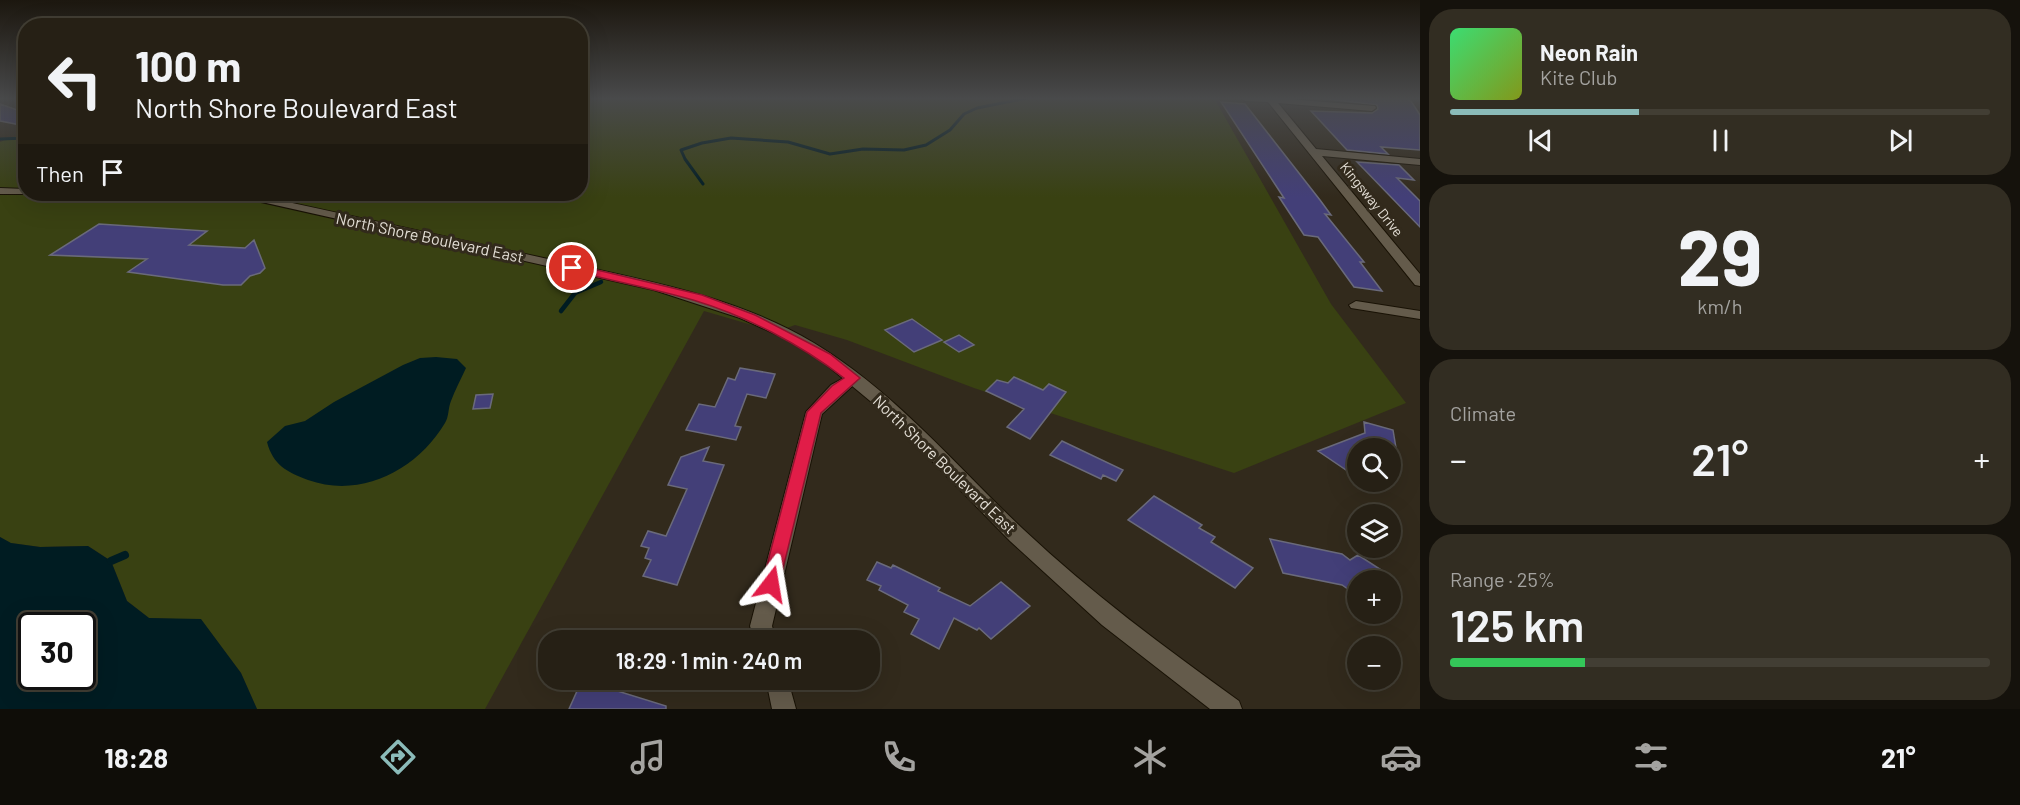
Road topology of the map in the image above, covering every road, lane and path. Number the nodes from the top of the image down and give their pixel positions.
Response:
1 (1297, 131) edge
2 (1315, 152) junction
3 (1420, 162) edge
4 (0, 190) edge
5 (18, 191) edge
6 (270, 201) edge
7 (1420, 282) edge
8 (1356, 305) dead end
9 (1420, 315) edge
10 (853, 378) junction
11 (762, 630) edge
12 (779, 690) edge
13 (784, 709) edge
14 (1230, 709) edge

1 - 2 street, Kingsway Drive
2 - 3 street
2 - 7 street, Kingsway Drive
4 - 5 street
6 - 10 street, North Shore Boulevard East
8 - 9 street
10 - 11 street
10 - 14 street, North Shore Boulevard East
12 - 13 street

